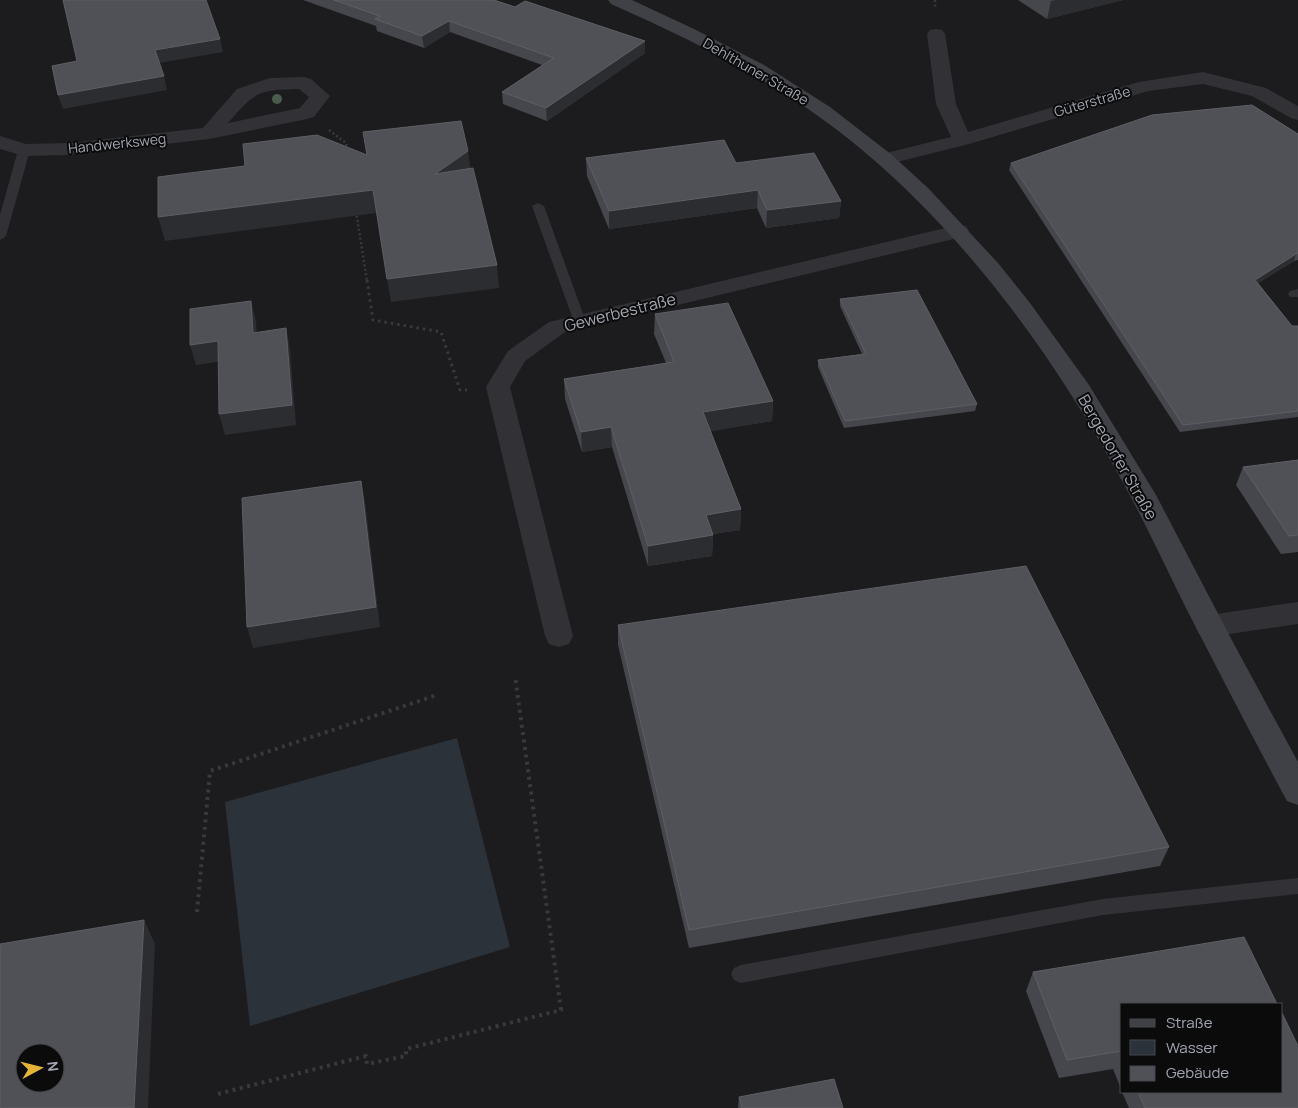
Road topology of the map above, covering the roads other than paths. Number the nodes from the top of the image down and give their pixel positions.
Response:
1 (617, 0) edge
2 (936, 34) dead end
3 (1298, 114) edge
4 (209, 132) junction
5 (962, 140) junction
6 (0, 142) edge
7 (24, 150) junction
8 (884, 159) junction
9 (538, 206) dead end
10 (1, 231) edge
11 (958, 231) junction
12 (580, 322) junction
13 (1298, 614) edge
14 (1209, 626) junction
15 (559, 636) dead end
16 (1298, 792) edge
17 (1298, 886) edge
18 (741, 974) dead end

1 - 8 street, Dehlthuner Straße
2 - 5 street
3 - 5 street, Güterstraße
4 - 4 street, Handwerksweg
4 - 7 street, Handwerksweg
5 - 8 street, Güterstraße
6 - 7 street, Handwerksweg
7 - 10 lane
8 - 11 street, Bergedorfer Straße
9 - 12 lane
11 - 12 street, Gewerbestraße
11 - 14 street, Bergedorfer Straße
12 - 15 street, Gewerbestraße
13 - 14 street
14 - 16 street, Bergedorfer Straße
17 - 18 lane

